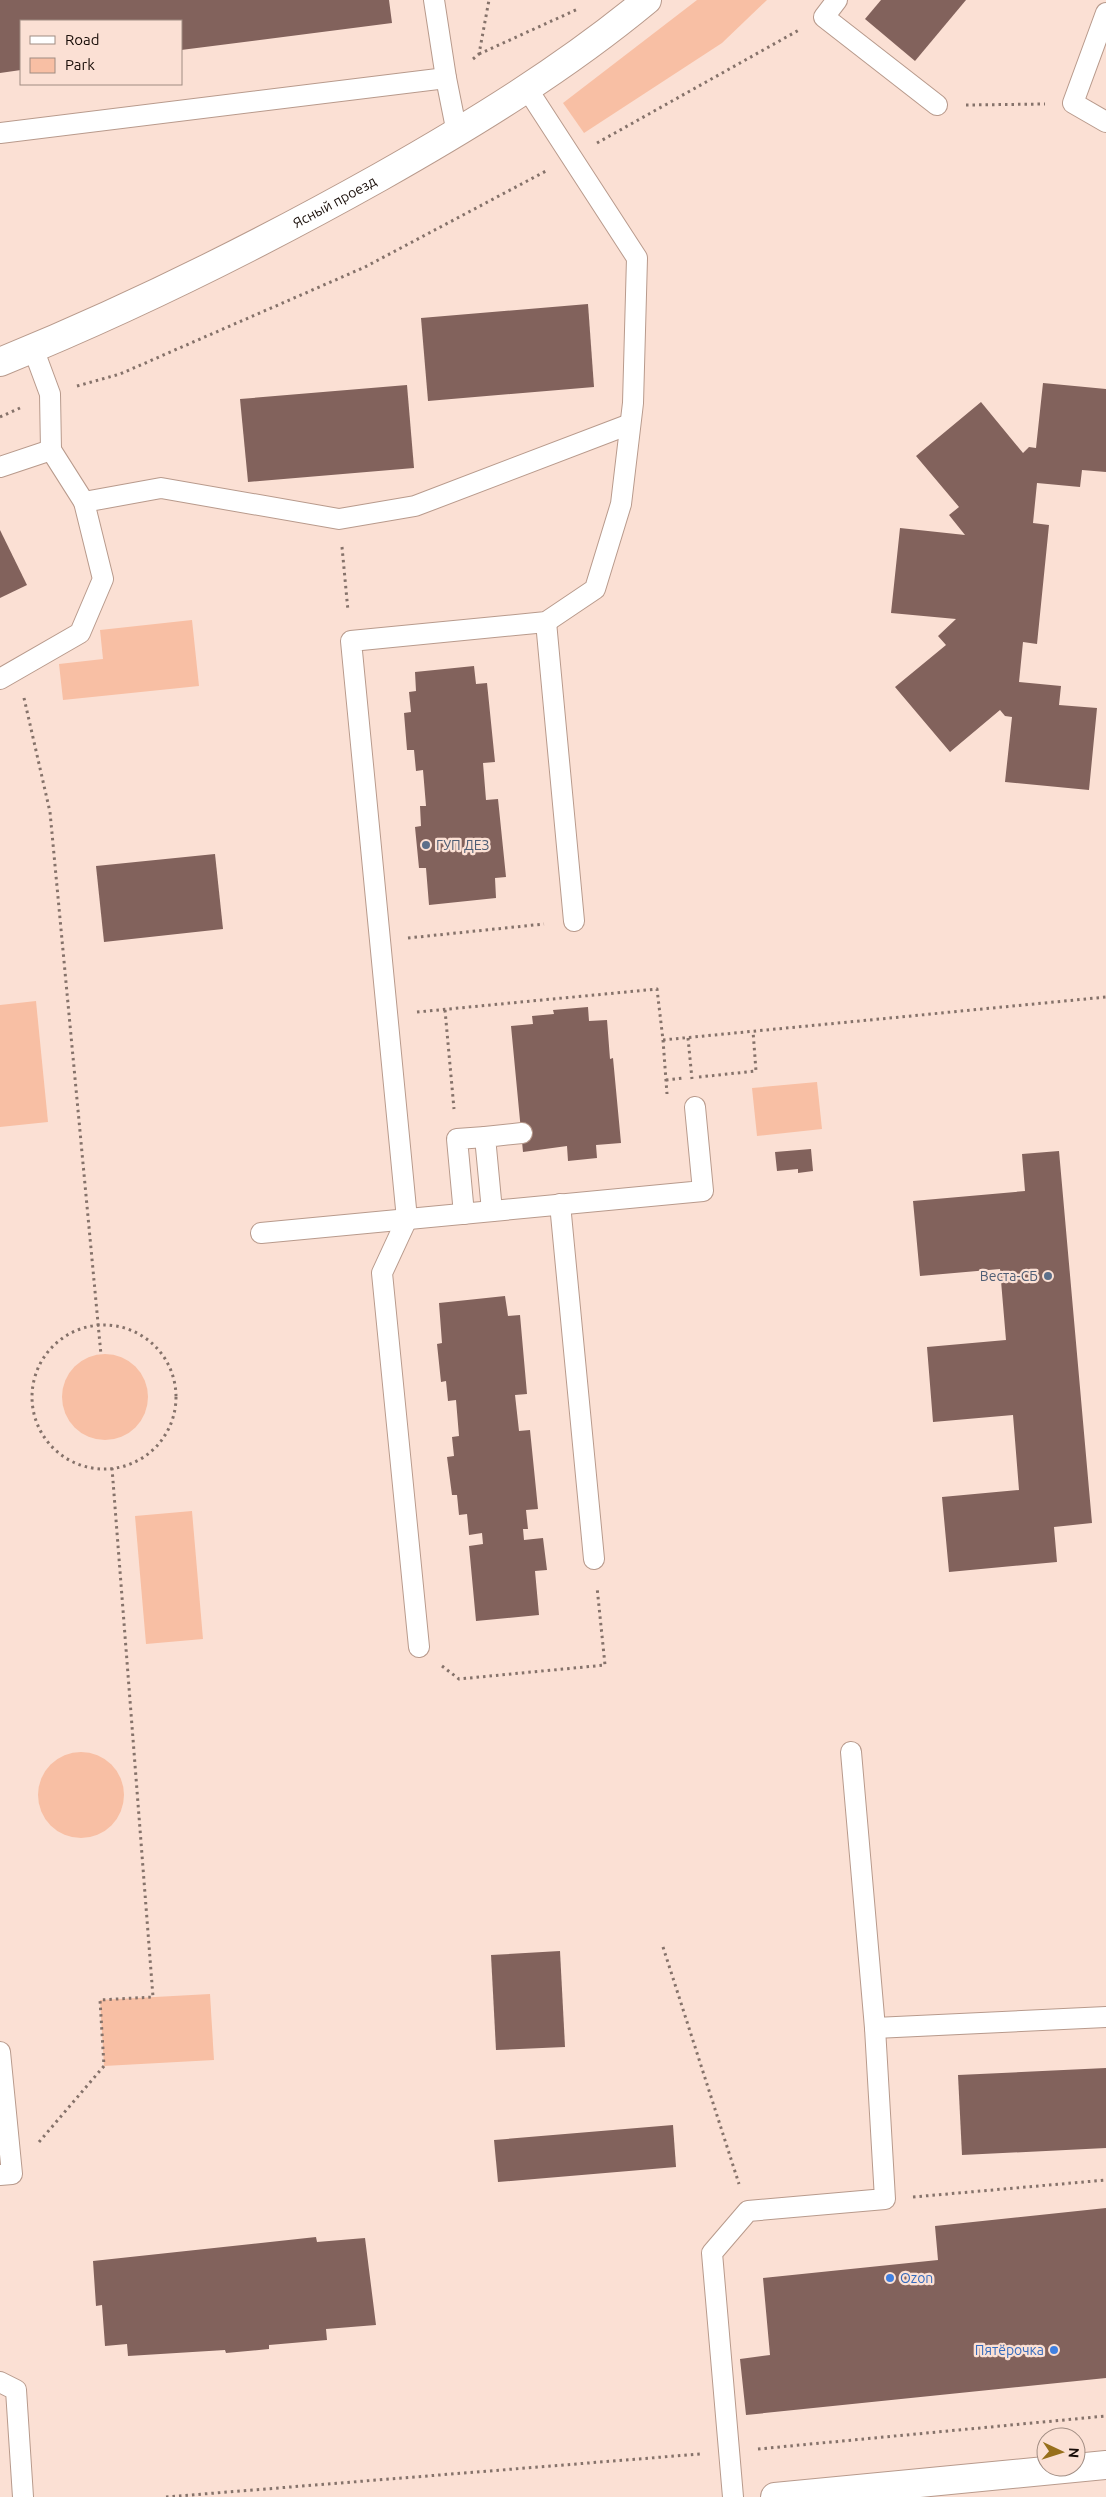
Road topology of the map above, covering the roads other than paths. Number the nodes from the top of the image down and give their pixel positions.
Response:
1 (434, 0) edge
2 (647, 0) edge
3 (837, 0) edge
4 (1106, 13) edge
5 (446, 78) junction
6 (526, 87) junction
7 (937, 105) road end
8 (1106, 122) edge
9 (0, 133) edge
10 (457, 133) junction
11 (34, 348) junction
12 (0, 362) edge
13 (630, 424) junction
14 (51, 450) junction
15 (0, 467) edge
16 (84, 502) junction
17 (546, 622) junction
18 (0, 679) edge
19 (574, 921) road end
20 (695, 1107) road end
21 (522, 1133) dead end
22 (485, 1137) junction
23 (560, 1204) junction
24 (492, 1211) junction
25 (464, 1214) junction
26 (407, 1219) junction
27 (261, 1234) dead end
28 (594, 1559) road end
29 (418, 1647) dead end
30 (851, 1752) dead end
31 (1106, 2017) edge
32 (875, 2028) junction
33 (0, 2052) edge
34 (6, 2174) edge
35 (0, 2382) edge
36 (1106, 2465) edge
37 (23, 2497) edge
38 (733, 2497) edge
39 (775, 2497) edge

1 - 5 lane
2 - 6 street, Ясный проезд
3 - 7 lane
4 - 8 lane
5 - 9 lane
5 - 10 lane
6 - 10 street, Ясный проезд
6 - 13 lane
10 - 11 street, Ясный проезд
11 - 12 street, Ясный проезд
11 - 14 lane
13 - 16 lane
13 - 17 lane
14 - 15 lane
14 - 16 lane
16 - 18 lane
17 - 19 lane
17 - 26 lane
20 - 23 lane
21 - 22 lane
22 - 24 lane
22 - 25 lane
23 - 24 lane
23 - 28 lane
24 - 25 lane
25 - 26 lane
26 - 27 lane
26 - 29 lane
30 - 32 lane
31 - 32 lane
32 - 38 lane
33 - 34 lane
35 - 37 lane
36 - 39 street

